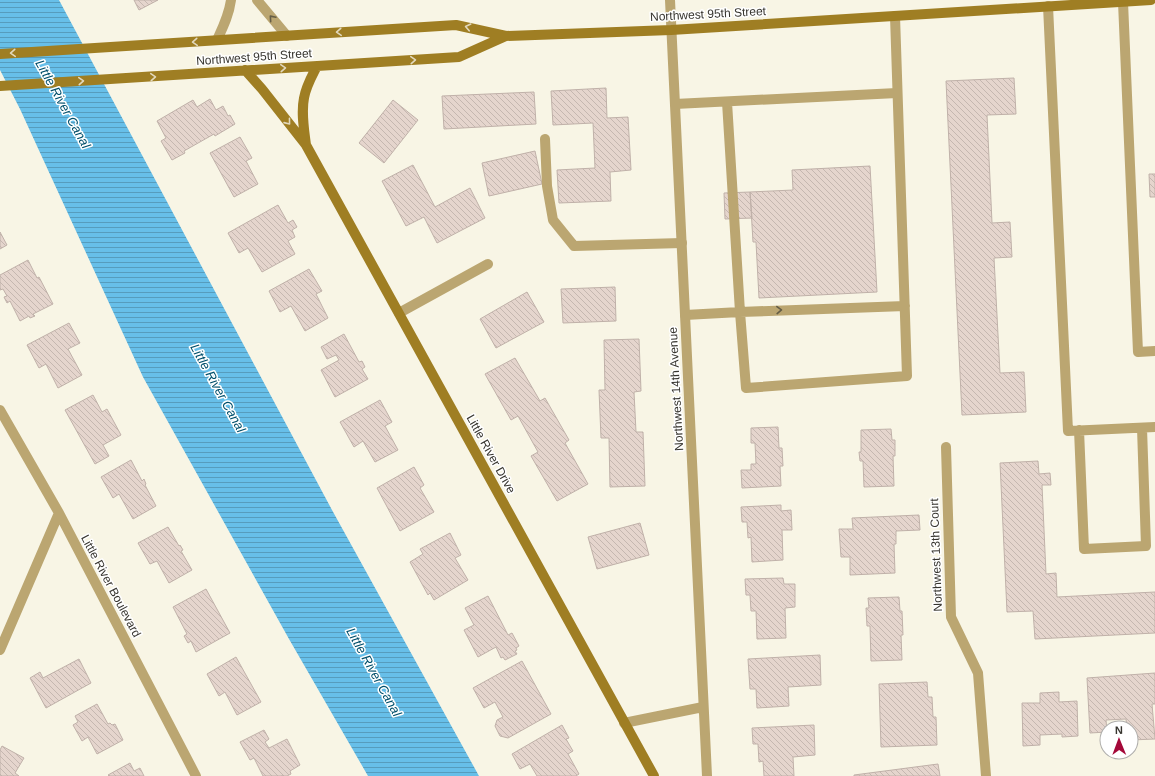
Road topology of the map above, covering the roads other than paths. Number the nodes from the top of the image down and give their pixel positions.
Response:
1 (231, 0) edge
2 (257, 0) edge
3 (670, 0) edge
4 (1151, 0) edge
5 (1123, 2) junction
6 (1048, 6) junction
7 (895, 16) junction
8 (671, 30) junction
9 (287, 36) junction
10 (506, 36) junction
11 (216, 40) junction
12 (0, 54) edge
13 (317, 66) junction
14 (245, 70) junction
15 (0, 86) edge
16 (897, 93) junction
17 (727, 102) junction
18 (675, 104) junction
19 (545, 139) dead end
20 (306, 144) junction
21 (682, 243) junction
22 (488, 264) dead end
23 (905, 306) junction
24 (740, 312) junction
25 (399, 313) junction
26 (685, 315) junction
27 (1155, 351) edge
28 (0, 410) edge
29 (1155, 427) edge
30 (1142, 428) junction
31 (1079, 430) junction
32 (946, 447) dead end
33 (59, 513) junction
34 (0, 650) edge
35 (703, 707) junction
36 (624, 723) junction
37 (196, 776) edge
38 (654, 776) edge
39 (707, 776) edge
40 (986, 776) edge

1 - 11 street
9 -> 2 street
3 - 8 street, Northwest 14th Avenue
4 - 5 main road, Northwest 95th Street
5 - 6 main road, Northwest 95th Street
5 - 27 street
6 - 7 main road, Northwest 95th Street
6 - 31 street
7 - 8 main road, Northwest 95th Street
7 - 16 street
8 - 10 main road, Northwest 95th Street
8 - 18 street, Northwest 14th Avenue
10 -> 9 main road, Northwest 95th Street
9 - 11 main road, Northwest 95th Street
13 -> 10 main road, Northwest 95th Street
11 -> 12 main road, Northwest 95th Street
14 -> 13 main road, Northwest 95th Street
13 - 20 main road, Little River Drive
15 -> 14 main road, Northwest 95th Street
14 -> 20 main road, Little River Drive
16 - 17 street
16 - 23 street
17 - 18 street
17 - 24 street
18 - 21 street, Northwest 14th Avenue
19 - 21 street
20 - 25 main road, Little River Drive
21 - 26 street, Northwest 14th Avenue
22 - 25 street
24 -> 23 street
23 - 24 street
24 - 26 street
25 - 36 main road, Little River Drive
26 - 35 street, Northwest 14th Avenue
28 - 33 street, Little River Boulevard
29 - 30 street
30 - 31 street
30 - 31 street
32 - 40 street, Northwest 13th Court
33 - 34 street
33 - 37 street, Little River Boulevard
35 - 36 street
35 - 39 street, Northwest 14th Avenue
36 - 38 main road, Little River Drive

